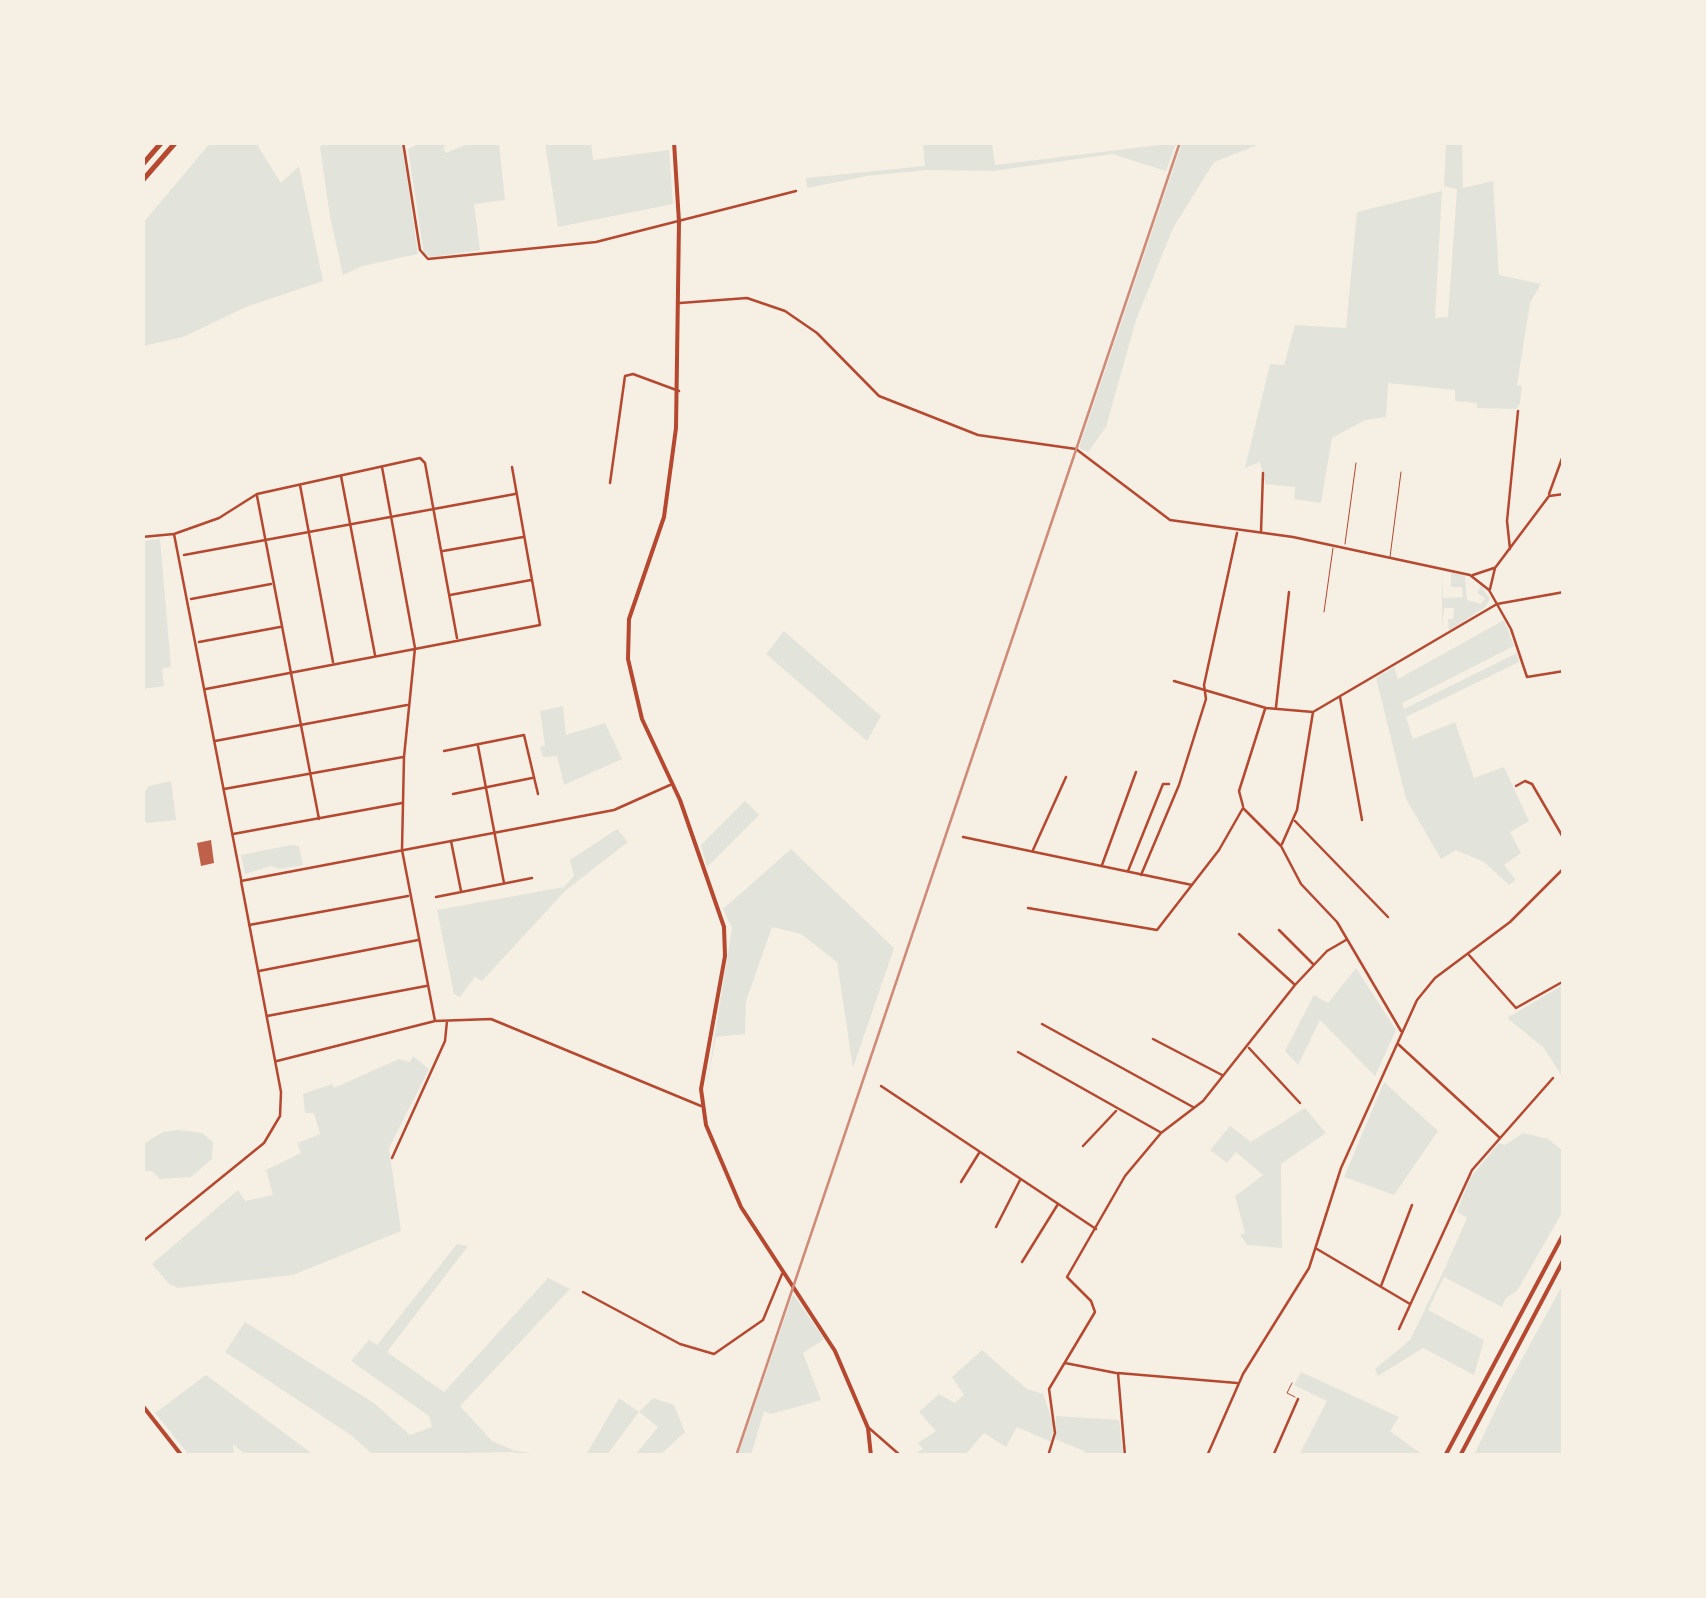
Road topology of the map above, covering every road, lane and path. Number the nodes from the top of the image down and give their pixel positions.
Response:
1 (162, 142) edge
2 (176, 142) edge
3 (403, 142) edge
4 (674, 142) edge
5 (142, 165) edge
6 (142, 181) edge
7 (796, 190) dead end
8 (679, 222) junction
9 (678, 303) junction
10 (679, 391) junction
11 (1518, 411) dead end
12 (1564, 453) edge
13 (1356, 463) dead end
14 (512, 466) dead end
15 (382, 467) junction
16 (1400, 472) dead end
17 (1263, 474) dead end
18 (341, 476) junction
19 (610, 483) dead end
20 (300, 485) junction
21 (257, 494) junction
22 (516, 494) junction
23 (1564, 494) edge
24 (1549, 496) junction
25 (433, 508) junction
26 (392, 516) junction
27 (350, 524) junction
28 (1238, 531) junction
29 (309, 532) junction
30 (1260, 533) junction
31 (174, 534) junction
32 (525, 536) junction
33 (142, 537) edge
34 (266, 540) junction
35 (1333, 544) junction
36 (1345, 547) junction
37 (1510, 548) junction
38 (441, 551) junction
39 (182, 556) junction
40 (1390, 557) junction
41 (1495, 568) junction
42 (1470, 575) junction
43 (532, 580) junction
44 (274, 584) junction
45 (1490, 590) junction
46 (1290, 592) dead end
47 (1564, 592) edge
48 (450, 595) junction
49 (189, 599) junction
50 (1497, 604) junction
51 (1324, 612) dead end
52 (282, 626) junction
53 (458, 640) junction
54 (198, 642) junction
55 (416, 648) junction
56 (375, 656) junction
57 (333, 664) junction
58 (291, 672) junction
59 (1564, 672) edge
60 (1174, 681) dead end
61 (206, 688) junction
62 (1205, 691) junction
63 (1340, 696) junction
64 (409, 704) junction
65 (1266, 708) junction
66 (1276, 709) junction
67 (1312, 712) junction
68 (301, 724) junction
69 (215, 741) junction
70 (478, 744) junction
71 (444, 751) dead end
72 (404, 757) junction
73 (1136, 772) dead end
74 (310, 773) junction
75 (1066, 777) dead end
76 (534, 778) junction
77 (673, 784) junction
78 (1169, 784) dead end
79 (1516, 786) dead end
80 (486, 788) junction
81 (224, 790) junction
82 (453, 794) dead end
83 (538, 794) dead end
84 (404, 803) junction
85 (1243, 808) junction
86 (319, 819) junction
87 (1294, 820) junction
88 (1362, 820) dead end
89 (494, 833) junction
90 (233, 834) junction
91 (963, 837) dead end
92 (1564, 839) edge
93 (451, 841) junction
94 (1281, 846) junction
95 (402, 850) junction
96 (1033, 852) junction
97 (1102, 867) junction
98 (1564, 868) edge
99 (1128, 872) junction
100 (1141, 875) junction
101 (532, 878) dead end
102 (241, 880) junction
103 (504, 883) junction
104 (1192, 885) junction
105 (461, 892) junction
106 (410, 895) junction
107 (436, 897) dead end
108 (1028, 908) dead end
109 (1388, 917) dead end
110 (250, 925) junction
111 (1279, 930) dead end
112 (1239, 934) dead end
113 (419, 939) junction
114 (1346, 940) junction
115 (1468, 954) junction
116 (1314, 964) junction
117 (258, 971) junction
118 (1564, 982) edge
119 (1295, 985) junction
120 (427, 986) junction
121 (266, 1016) junction
122 (447, 1019) junction
123 (435, 1021) junction
124 (1042, 1024) dead end
125 (1402, 1032) junction
126 (1152, 1039) dead end
127 (1396, 1043) junction
128 (1248, 1047) junction
129 (1018, 1052) dead end
130 (275, 1061) junction
131 (1224, 1076) junction
132 (1553, 1078) dead end
133 (880, 1086) dead end
134 (1300, 1103) dead end
135 (701, 1106) junction
136 (1194, 1108) junction
137 (1118, 1109) junction
138 (1161, 1133) junction
139 (1500, 1138) junction
140 (1083, 1146) dead end
141 (980, 1152) junction
142 (392, 1158) dead end
143 (1020, 1179) junction
144 (961, 1182) dead end
145 (1058, 1204) junction
146 (1412, 1205) dead end
147 (996, 1227) dead end
148 (1097, 1230) junction
149 (1564, 1233) edge
150 (142, 1242) edge
151 (1316, 1249) junction
152 (1564, 1259) edge
153 (1022, 1262) dead end
154 (782, 1274) junction
155 (1380, 1287) junction
156 (583, 1292) dead end
157 (1411, 1304) junction
158 (1399, 1329) dead end
159 (1063, 1363) junction
160 (1118, 1373) junction
161 (1238, 1383) junction
162 (1292, 1384) dead end
163 (1298, 1399) joint
164 (142, 1404) edge
165 (868, 1428) junction
166 (182, 1456) edge
167 (872, 1456) edge
168 (900, 1456) edge
169 (1048, 1456) edge
170 (1125, 1456) edge
171 (1207, 1456) edge
172 (1273, 1456) edge
173 (1446, 1456) edge
174 (1460, 1456) edge

1 - 5 highway
2 - 6 highway
3 - 8 street
4 - 8 main road
7 - 8 street
8 - 9 main road
9 - 10 main road
9 - 28 street
10 - 19 street
10 - 77 main road
11 - 37 street
12 - 24 street
13 - 36 lane
14 - 22 street
15 - 18 street
15 - 25 street
15 - 26 street
16 - 40 lane
17 - 30 street
18 - 20 street
18 - 27 street
20 - 21 street
20 - 29 street
21 - 31 street
21 - 34 street
22 - 25 street
22 - 32 street
23 - 24 street
24 - 37 street
25 - 26 street
25 - 38 street
26 - 27 street
26 - 55 street
27 - 29 street
27 - 56 street
28 - 30 street
28 - 62 street
29 - 34 street
29 - 57 street
30 - 35 street
31 - 33 street
31 - 39 street
32 - 38 street
32 - 43 street
34 - 39 street
34 - 44 street
35 - 36 street
35 - 51 lane
36 - 40 street
37 - 41 street
38 - 48 street
39 - 49 street
40 - 42 street
41 - 42 street
41 - 45 street
42 - 45 street
43 - 48 street
43 - 53 street
44 - 49 street
44 - 52 street
45 - 50 street
46 - 66 street
47 - 50 street
48 - 53 street
49 - 54 street
50 - 59 street
50 - 63 street
52 - 54 street
52 - 58 street
53 - 55 street
54 - 61 street
55 - 56 street
55 - 64 street
56 - 57 street
57 - 58 street
58 - 61 street
58 - 68 street
60 - 62 street
61 - 69 street
62 - 65 street
62 - 100 street
63 - 67 street
63 - 88 street
64 - 68 street
64 - 72 street
65 - 66 street
65 - 85 street
66 - 67 street
67 - 87 street
68 - 69 street
68 - 74 street
69 - 81 street
70 - 71 street
70 - 76 street
70 - 80 street
72 - 74 street
72 - 84 street
73 - 97 street
74 - 81 street
74 - 86 street
75 - 96 street
76 - 80 street
76 - 83 street
77 - 89 street
77 - 135 main road
78 - 99 street
79 - 92 street
80 - 82 street
80 - 89 street
81 - 90 street
84 - 86 street
84 - 95 street
85 - 94 street
85 - 104 street
86 - 90 street
87 - 94 street
87 - 109 street
89 - 93 street
89 - 103 street
90 - 102 street
91 - 96 street
93 - 95 street
93 - 105 street
94 - 114 street
95 - 102 street
95 - 106 street
96 - 97 street
97 - 99 street
98 - 115 street
99 - 100 street
100 - 104 street
101 - 103 street
102 - 110 street
103 - 105 street
104 - 108 street
105 - 107 street
106 - 110 street
106 - 113 street
110 - 117 street
111 - 116 street
112 - 119 street
113 - 117 street
113 - 120 street
114 - 116 street
114 - 125 street
115 - 118 street
115 - 125 street
116 - 119 street
117 - 121 street
119 - 128 street
120 - 121 street
120 - 123 street
121 - 130 street
122 - 123 street
122 - 135 street
122 - 142 street
123 - 130 street
124 - 136 street
125 - 127 street
126 - 131 street
127 - 139 street
127 - 151 street
128 - 131 street
128 - 134 street
129 - 137 street
130 - 150 street
131 - 136 street
132 - 139 street
133 - 141 street
135 - 154 main road
136 - 138 street
137 - 138 street
137 - 140 street
138 - 148 street
139 - 157 street
141 - 143 street
141 - 144 street
143 - 145 street
143 - 147 street
145 - 148 street
145 - 153 street
146 - 155 street
148 - 159 street
149 - 173 main road
151 - 155 street
151 - 161 street
152 - 174 main road
154 - 156 street
154 - 165 main road
155 - 157 street
157 - 158 street
159 - 160 street
159 - 169 street
160 - 161 street
160 - 170 street
161 - 171 street
162 - 163 lane
163 - 172 street
164 - 166 main road
165 - 167 main road
165 - 168 street

